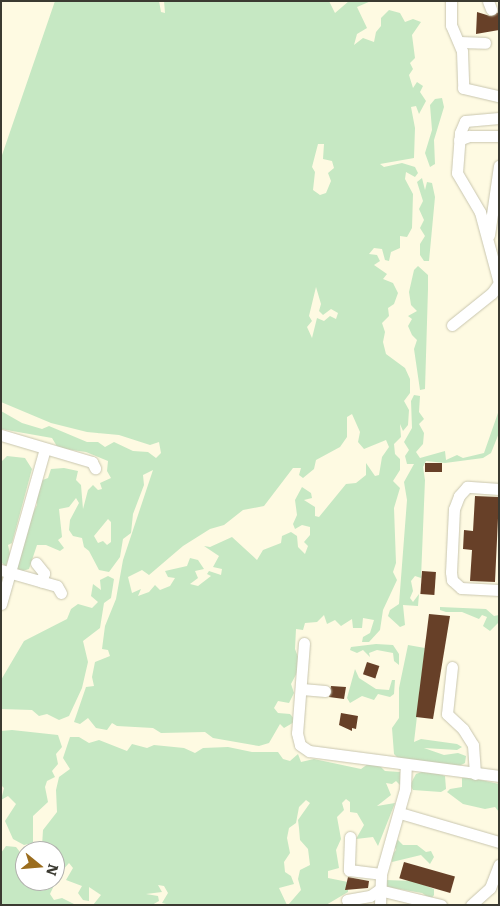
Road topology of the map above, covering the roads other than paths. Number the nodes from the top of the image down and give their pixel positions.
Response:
1 (451, 1) edge
2 (460, 42) junction
3 (485, 43) dead end
4 (499, 96) edge
5 (499, 118) edge
6 (499, 136) edge
7 (459, 140) junction
8 (499, 166) edge
9 (489, 246) junction
10 (499, 283) edge
11 (452, 325) dead end
12 (1, 436) edge
13 (45, 449) junction
14 (95, 468) dead end
15 (499, 489) edge
16 (36, 564) dead end
17 (6, 571) edge
18 (41, 582) junction
19 (499, 590) edge
20 (62, 593) dead end
21 (1, 604) edge
22 (304, 643) dead end
23 (452, 667) dead end
24 (302, 688) junction
25 (325, 691) dead end
26 (406, 765) junction
27 (475, 774) junction
28 (499, 776) edge
29 (400, 813) junction
30 (350, 837) dead end
31 (499, 842) edge
32 (499, 865) edge
33 (381, 874) junction
34 (379, 890) junction
35 (347, 900) dead end
36 (380, 905) edge
37 (441, 905) edge
38 (471, 905) edge

1 - 2 street
2 - 3 street
2 - 4 street
5 - 7 street
6 - 7 street
7 - 9 street
8 - 9 street
9 - 10 street
10 - 11 street
12 - 13 street
13 - 14 street
13 - 17 street
15 - 19 street
16 - 18 street
17 - 18 street
17 - 21 street
18 - 20 street
22 - 24 street
23 - 27 street
24 - 25 street
24 - 26 street
26 - 27 street
26 - 29 street
27 - 28 street
29 - 31 street
29 - 33 street
30 - 33 street
32 - 38 street
33 - 34 street
34 - 35 street
34 - 36 street
34 - 37 street

